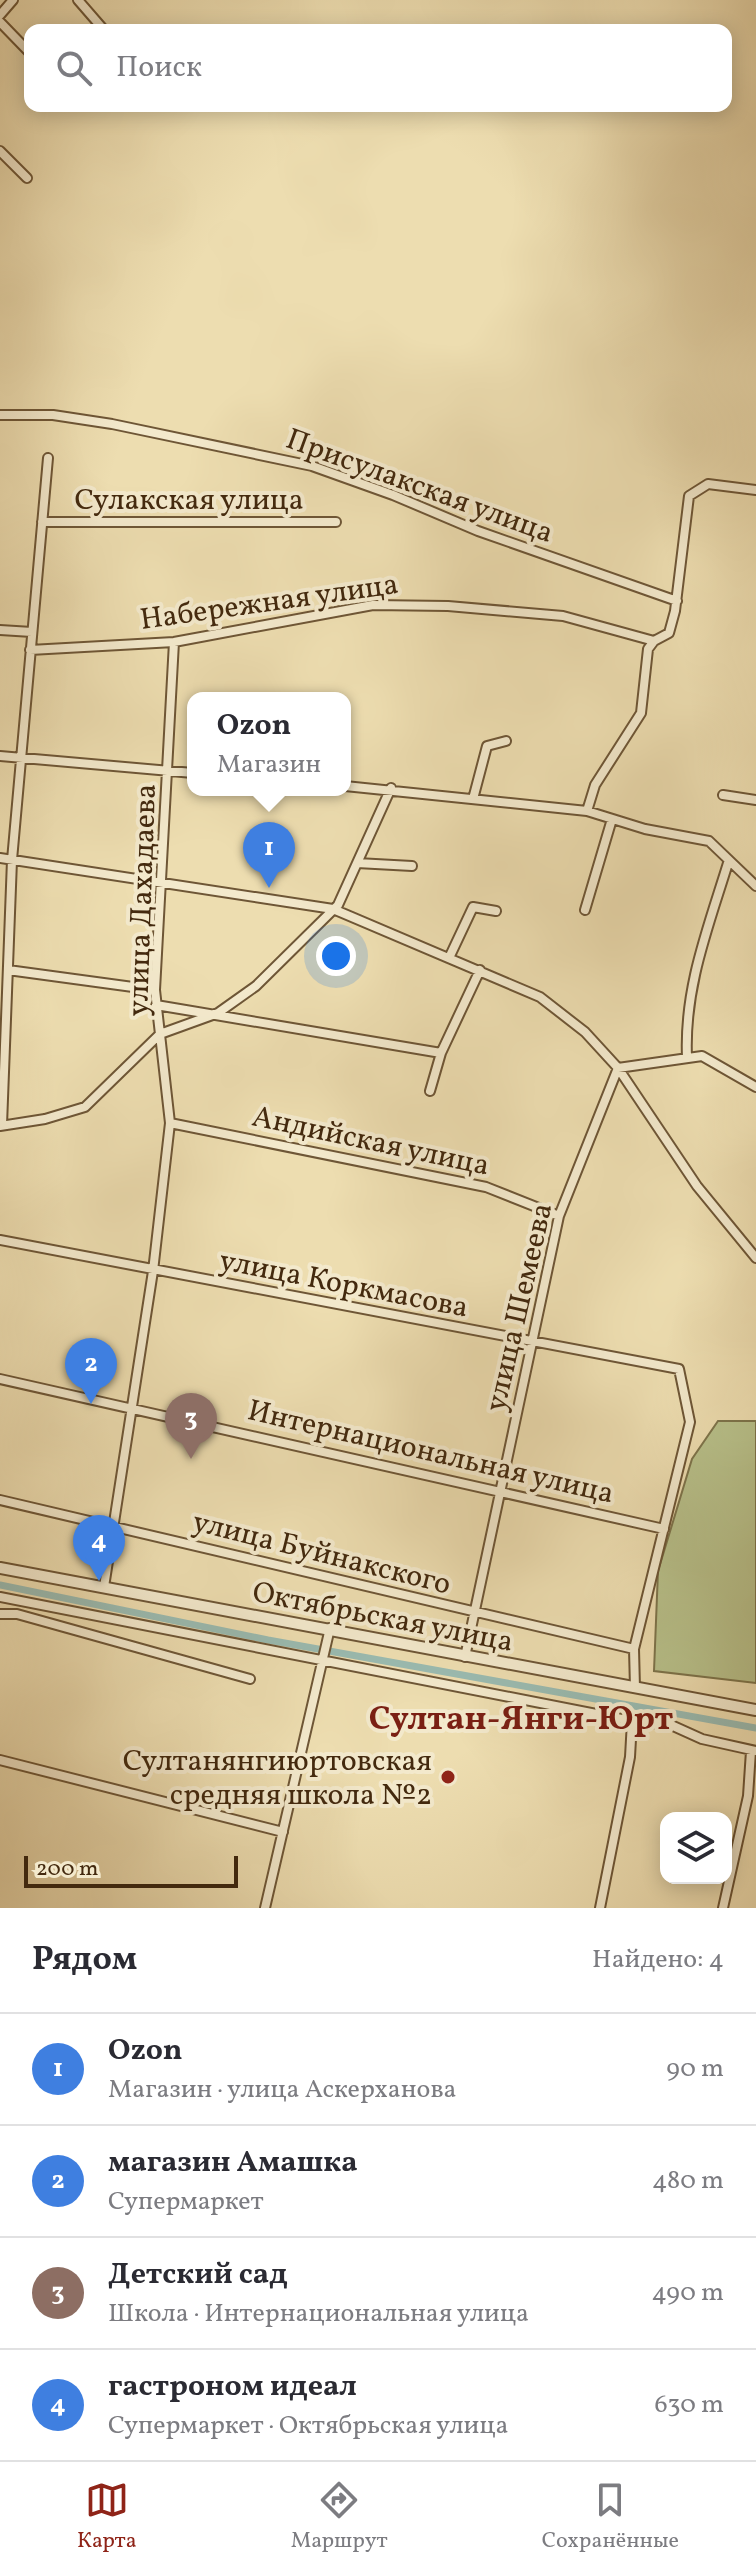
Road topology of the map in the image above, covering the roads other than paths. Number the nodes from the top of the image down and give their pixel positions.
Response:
1 (13, 0) edge
2 (78, 0) edge
3 (0, 15) edge
4 (0, 22) edge
5 (99, 24) edge
6 (24, 47) edge
7 (0, 151) edge
8 (27, 178) dead end
9 (0, 415) edge
10 (48, 458) dead end
11 (756, 490) edge
12 (42, 522) junction
13 (336, 522) dead end
14 (677, 601) junction
15 (0, 630) edge
16 (32, 632) junction
17 (654, 641) junction
18 (174, 642) junction
19 (30, 650) junction
20 (506, 741) dead end
21 (0, 756) edge
22 (21, 758) junction
23 (170, 771) junction
24 (187, 772) edge
25 (351, 786) edge
26 (391, 788) junction
27 (723, 795) dead end
28 (473, 799) junction
29 (756, 800) edge
30 (587, 811) junction
31 (612, 819) junction
32 (0, 858) edge
33 (12, 860) junction
34 (357, 863) junction
35 (728, 863) junction
36 (412, 866) dead end
37 (160, 885) junction
38 (756, 886) edge
39 (333, 909) junction
40 (585, 910) dead end
41 (496, 911) dead end
42 (449, 958) junction
43 (8, 970) junction
44 (480, 970) junction
45 (155, 990) junction
46 (156, 1005) junction
47 (218, 1013) junction
48 (160, 1034) junction
49 (441, 1053) junction
50 (687, 1057) junction
51 (618, 1068) junction
52 (756, 1087) edge
53 (430, 1091) dead end
54 (170, 1123) junction
55 (1, 1126) edge
56 (559, 1216) junction
57 (0, 1240) edge
58 (756, 1258) edge
59 (153, 1271) junction
60 (533, 1343) junction
61 (0, 1379) edge
62 (132, 1409) junction
63 (501, 1490) junction
64 (0, 1500) edge
65 (114, 1527) junction
66 (664, 1529) junction
67 (0, 1568) edge
68 (104, 1587) junction
69 (0, 1597) edge
70 (474, 1613) junction
71 (0, 1614) edge
72 (330, 1628) junction
73 (634, 1649) junction
74 (465, 1657) junction
75 (324, 1662) junction
76 (250, 1679) dead end
77 (635, 1688) junction
78 (756, 1710) edge
79 (632, 1721) junction
80 (753, 1751) edge
81 (0, 1760) edge
82 (283, 1832) junction
83 (265, 1908) edge
84 (600, 1908) edge
85 (723, 1908) edge

1 - 3 street
2 - 5 street
4 - 6 street
7 - 8 street
9 - 14 street, Присулакская улица
10 - 12 street
11 - 14 street
12 - 13 street, Сулакская улица
12 - 16 street
14 - 17 street
15 - 16 street
16 - 19 street
17 - 18 street, Набережная улица
17 - 30 street
18 - 19 street, Набережная улица
18 - 23 street, улица Дахадаева
19 - 22 street
20 - 28 street
21 - 22 street
22 - 23 street
22 - 33 street
23 - 24 street
23 - 37 street, улица Дахадаева
25 - 26 street
26 - 28 street
26 - 34 street
27 - 29 street
28 - 30 street
30 - 31 street
31 - 35 street
31 - 40 street
32 - 33 street
33 - 37 street
33 - 43 street
34 - 36 street
34 - 39 street
35 - 38 street
35 - 50 street
37 - 39 street
37 - 45 street, улица Дахадаева
39 - 42 street
39 - 47 street
41 - 42 street
42 - 44 street
43 - 45 street
43 - 55 street
44 - 49 street
44 - 51 street
45 - 46 street, улица Дахадаева
46 - 47 street
46 - 48 street, улица Дахадаева
47 - 48 street
47 - 49 street
48 - 54 street, улица Дахадаева
48 - 55 street
49 - 53 street
50 - 51 street
50 - 52 street
51 - 56 street, улица Шемеева
51 - 58 street
54 - 56 street, Андийская улица
54 - 59 street, улица Дахадаева
56 - 60 street, улица Шемеева
57 - 59 street, улица Коркмасова
59 - 60 street, улица Коркмасова
59 - 62 street, улица Дахадаева
60 - 63 street, улица Шемеева
60 - 66 street, улица Коркмасова
61 - 62 street, Интернациональная улица
62 - 63 street, Интернациональная улица
62 - 65 street, улица Дахадаева
63 - 66 street, Интернациональная улица
63 - 70 street, улица Шемеева
64 - 65 street, улица Буйнакского
65 - 68 street, улица Дахадаева
65 - 70 street, улица Буйнакского
66 - 73 street
67 - 68 street, Октябрьская улица
68 - 72 street, Октябрьская улица
69 - 75 street
70 - 73 street, улица Буйнакского
70 - 74 street, улица Шемеева
71 - 76 street
72 - 74 street, Октябрьская улица
72 - 75 street
73 - 77 street
74 - 77 street, Октябрьская улица
75 - 79 street
75 - 82 street
77 - 78 street, Октябрьская улица
79 - 80 street
79 - 84 street
80 - 85 street
81 - 82 street
82 - 83 street

